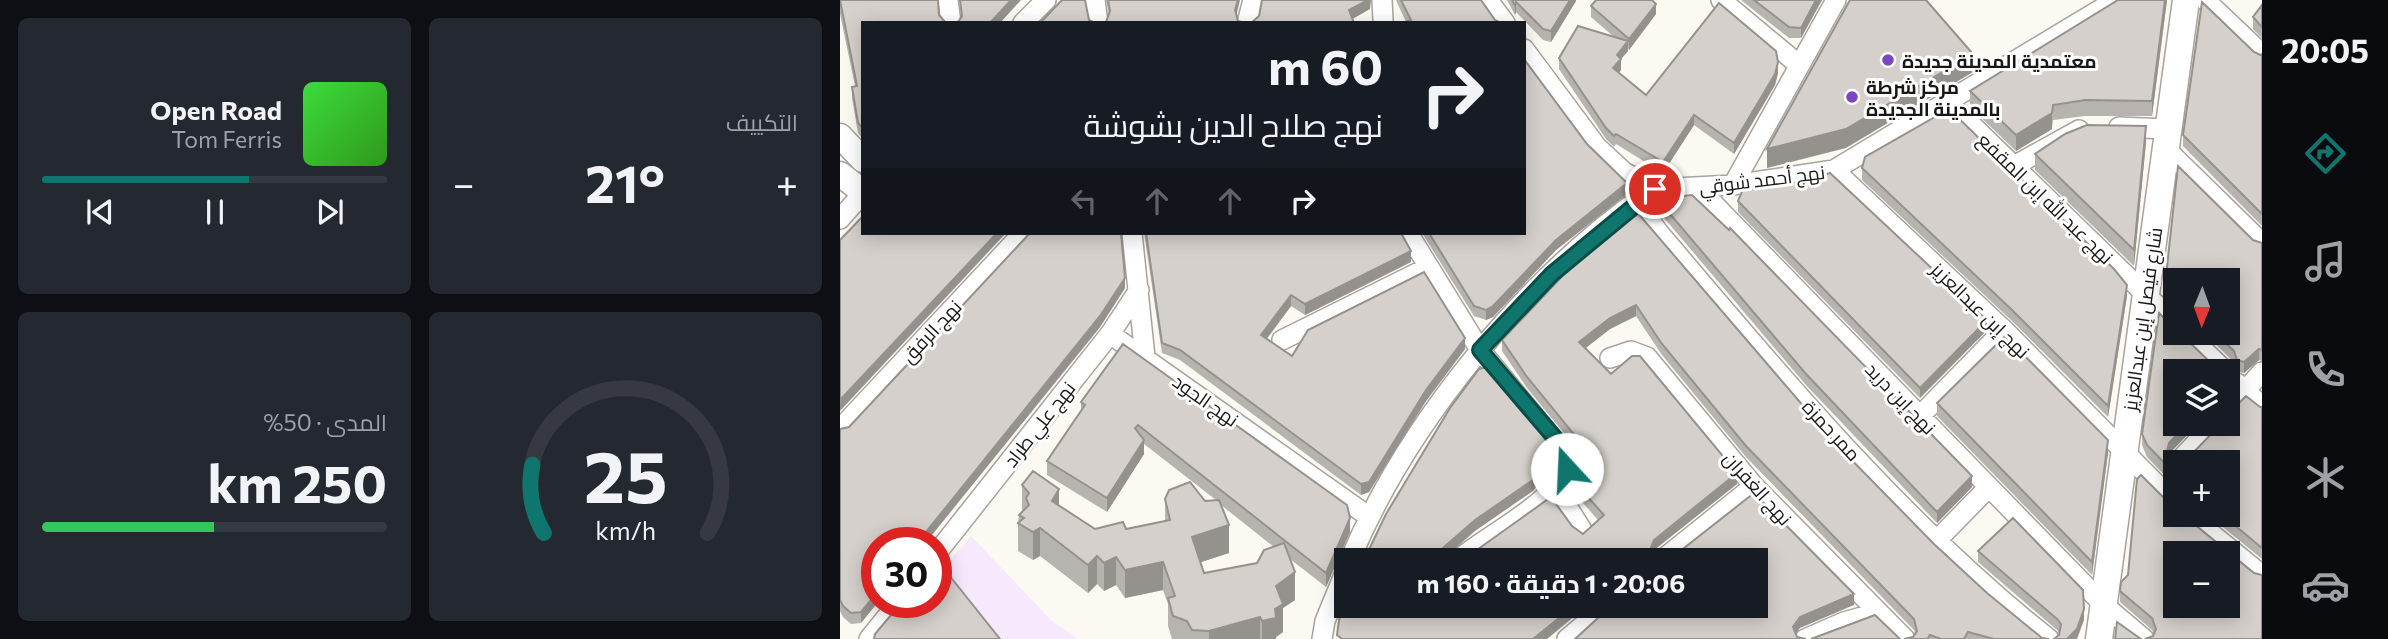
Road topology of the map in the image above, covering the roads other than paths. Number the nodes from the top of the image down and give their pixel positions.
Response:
1 (948, 0) edge
2 (1046, 0) edge
3 (1095, 0) edge
4 (1253, 0) edge
5 (1382, 0) edge
6 (1488, 0) edge
7 (1721, 0) edge
8 (1836, 0) edge
9 (2116, 0) edge
10 (2186, 0) edge
11 (2205, 0) edge
12 (1383, 20) dead end
13 (951, 21) edge
14 (1025, 21) edge
15 (1098, 21) edge
16 (1248, 21) edge
17 (1503, 21) edge
18 (1526, 52) edge
19 (2262, 54) edge
20 (1798, 64) junction
21 (1948, 102) junction
22 (840, 136) edge
23 (2166, 139) junction
24 (861, 158) edge
25 (2012, 167) junction
26 (1833, 170) junction
27 (840, 174) edge
28 (1733, 186) junction
29 (1698, 188) junction
30 (1655, 189) junction
31 (861, 190) edge
32 (861, 194) edge
33 (1636, 202) junction
34 (840, 219) edge
35 (1021, 235) edge
36 (1132, 235) edge
37 (1409, 235) edge
38 (2262, 243) edge
39 (1429, 267) junction
40 (1139, 290) junction
41 (2145, 293) junction
42 (2163, 311) edge
43 (2004, 330) junction
44 (1110, 334) junction
45 (1282, 340) dead end
46 (2198, 345) edge
47 (1480, 350) junction
48 (1145, 358) junction
49 (1610, 358) dead end
50 (2213, 359) edge
51 (2262, 372) edge
52 (2240, 386) edge
53 (2245, 391) junction
54 (2240, 396) edge
55 (2262, 406) edge
56 (1919, 416) junction
57 (840, 429) edge
58 (2203, 436) edge
59 (2189, 450) edge
60 (2124, 455) junction
61 (2163, 478) edge
62 (2156, 485) junction
63 (1754, 486) junction
64 (1988, 488) junction
65 (1556, 489) junction
66 (2163, 492) edge
67 (1368, 516) junction
68 (2203, 527) edge
69 (1582, 530) edge
70 (952, 534) edge
71 (1938, 539) junction
72 (1355, 548) edge
73 (1475, 548) edge
74 (1677, 548) edge
75 (2262, 575) edge
76 (1334, 599) edge
77 (2105, 606) junction
78 (1876, 613) junction
79 (886, 618) edge
80 (1592, 618) edge
81 (870, 639) edge
82 (1322, 639) edge
83 (1567, 639) edge
84 (1805, 639) edge
85 (1905, 639) edge
86 (2049, 639) edge
87 (2099, 639) edge
88 (2144, 639) edge

1 - 13 street
2 - 14 street
3 - 15 street
4 - 16 street
5 - 12 street
6 - 17 street
7 - 20 street
8 - 20 street
9 - 21 street, نهج أحمد شوقي
10 - 23 main road, شارع فيصل إبن عبدالعزيز
11 - 19 street
18 - 30 street
20 - 28 street
21 - 25 street, نهج عبد الله إبن المقفع
21 - 26 street, نهج أحمد شوقي
22 - 24 street
23 - 25 street
23 - 38 street
23 - 41 main road, شارع فيصل إبن عبدالعزيز
25 - 41 street, نهج عبد الله إبن المقفع
26 - 28 street, نهج أحمد شوقي
26 - 43 street, نهج إبن عبدالعزيز
27 - 31 street
28 - 29 street, نهج أحمد شوقي
29 - 30 street, نهج أحمد شوقي
29 - 56 street, نهج إبن دريد
30 - 33 street
32 - 34 street
33 - 47 street
33 - 71 street, ممر حمزة
35 - 57 street, نهج الرفق
36 - 40 street
37 - 39 street
39 - 45 street
39 - 47 street
40 - 44 street, نهج علي طراد
40 - 48 street
41 - 42 street, نهج عبد الله إبن المقفع
41 - 60 main road, شارع فيصل إبن عبدالعزيز
43 - 56 street
43 - 60 street, نهج إبن عبدالعزيز
44 - 48 street, نهج الجود
44 - 70 street, نهج علي طراد
46 - 50 street
47 - 65 street
47 - 67 street
48 - 67 street, نهج الجود
49 - 63 street, نهج الغفران
51 - 53 street
52 - 53 street
53 - 54 street
53 - 55 street
56 - 64 street, نهج إبن دريد
58 - 59 street
60 - 62 street, نهج إبن عبدالعزيز
60 - 77 main road, شارع فيصل إبن عبدالعزيز
61 - 62 street
62 - 66 street, نهج إبن عبدالعزيز
63 - 74 street
63 - 78 street, نهج الغفران
64 - 71 street
64 - 77 street, نهج إبن دريد
65 - 69 street
65 - 73 street
67 - 72 street
68 - 75 street
71 - 86 street, ممر حمزة
76 - 82 street
77 - 87 main road, شارع فيصل إبن عبدالعزيز
77 - 88 street, نهج إبن دريد
78 - 84 street
78 - 85 street, نهج الغفران
79 - 81 street
80 - 83 street

